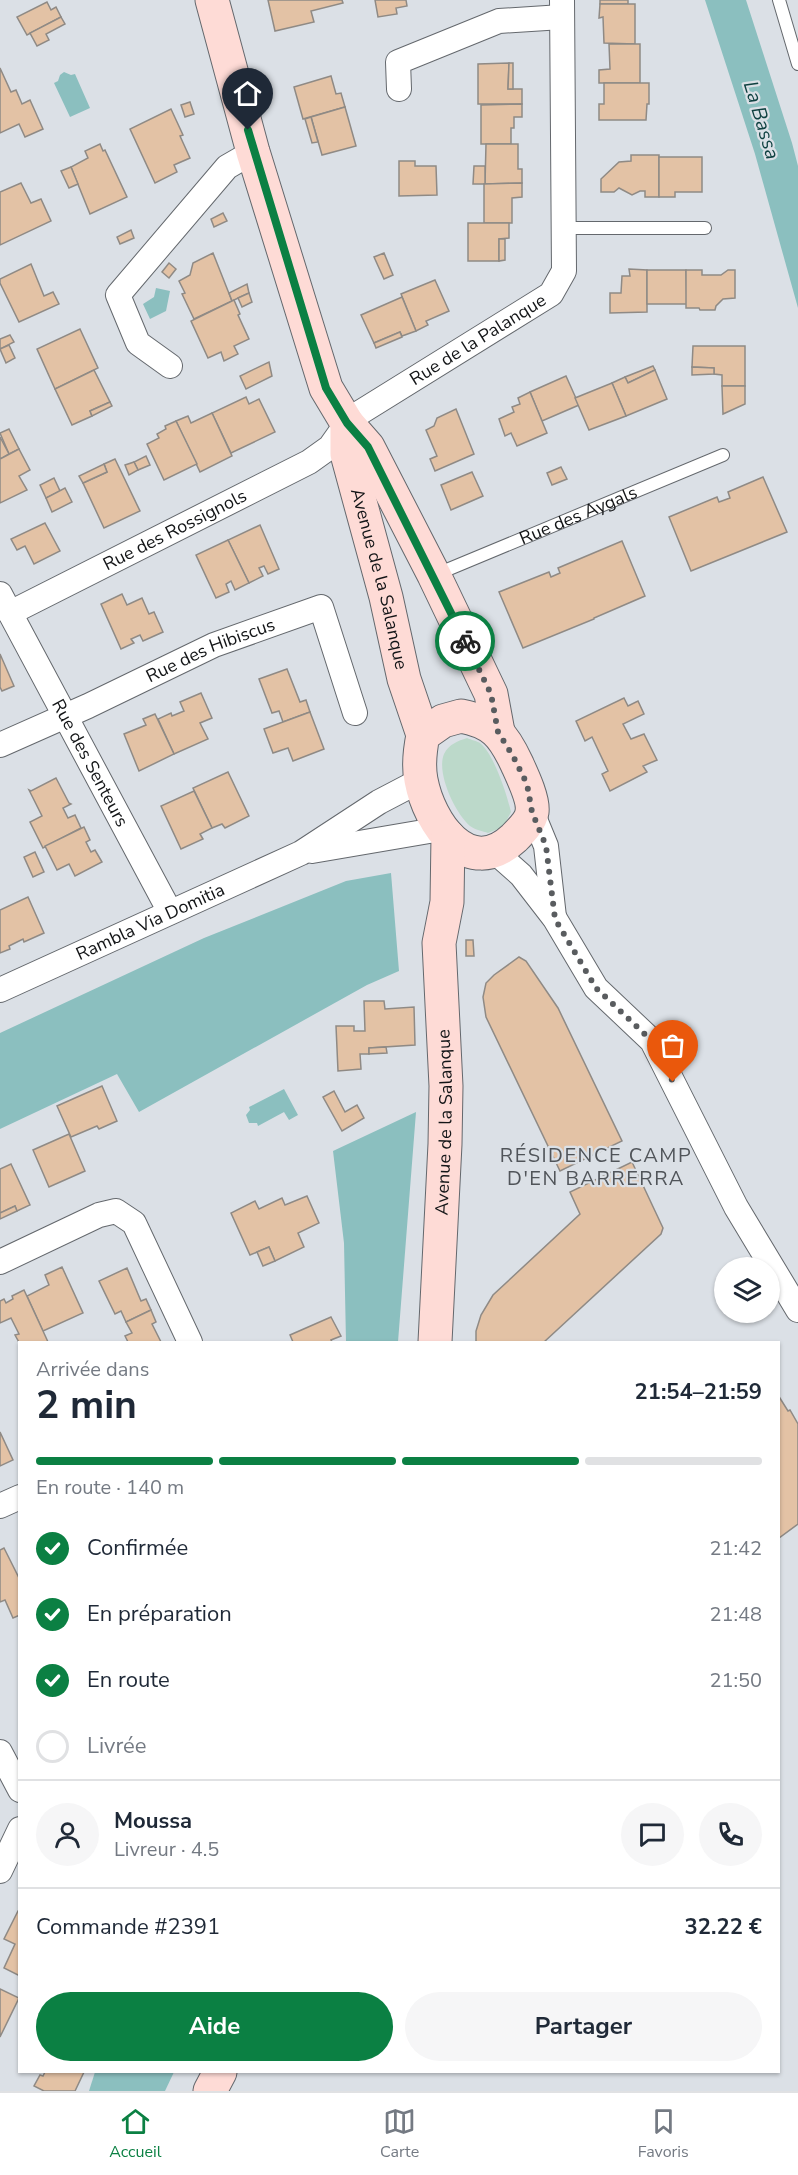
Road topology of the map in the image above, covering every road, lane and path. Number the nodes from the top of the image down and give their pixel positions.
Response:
1 (212, 0) edge
2 (779, 0) edge
3 (562, 8) edge
4 (798, 64) edge
5 (399, 89) dead end
6 (253, 152) junction
7 (564, 228) junction
8 (705, 228) dead end
9 (170, 366) dead end
10 (347, 423) junction
11 (723, 454) dead end
12 (434, 575) junction
13 (386, 597) junction
14 (5, 603) edge
15 (355, 713) dead end
16 (64, 715) junction
17 (498, 732) junction
18 (423, 735) junction
19 (0, 745) edge
20 (421, 780) junction
21 (532, 812) junction
22 (444, 832) junction
23 (487, 852) junction
24 (301, 853) junction
25 (447, 902) junction
26 (170, 912) junction
27 (555, 919) junction
28 (0, 990) edge
29 (0, 1262) edge
30 (798, 1310) edge
31 (190, 1341) edge
32 (435, 1341) edge
33 (18, 1498) edge
34 (0, 1506) edge
35 (0, 1752) edge
36 (18, 1786) edge
37 (18, 1833) edge
38 (0, 1871) edge
39 (219, 2073) edge
40 (210, 2091) edge

1 - 6 street, Avenue de la Salanque
2 - 4 lane
3 - 5 street, Rue de la Palanque
3 - 7 street, Rue de la Palanque
6 - 9 street
6 - 10 street, Avenue de la Salanque
7 - 8 lane
7 - 10 street, Rue de la Palanque
10 - 12 street, Avenue de la Salanque
10 - 13 street, Avenue de la Salanque
10 - 14 street, Rue des Rossignols
11 - 12 lane, Rue des Aygals
12 - 13 street
12 - 17 street, Avenue de la Salanque
13 - 18 street, Avenue de la Salanque
14 - 16 street, Rue des Senteurs
15 - 16 street, Rue des Hibiscus
16 - 19 street, Rue des Hibiscus
16 - 26 street, Rue des Senteurs
17 - 18 street
17 - 21 street
18 - 20 street
20 - 22 street
20 - 24 street, Rambla Via Domitia
21 - 23 street
21 - 27 street
22 - 23 street
22 - 24 street, Rambla Via Domitia
22 - 25 street, Avenue de la Salanque
23 - 25 street, Avenue de la Salanque
23 - 27 street
24 - 26 street, Rambla Via Domitia
25 - 32 street, Avenue de la Salanque
26 - 28 street, Rambla Via Domitia
27 - 30 street
29 - 31 street
33 - 34 street
35 - 36 street
37 - 38 street
39 - 40 street

